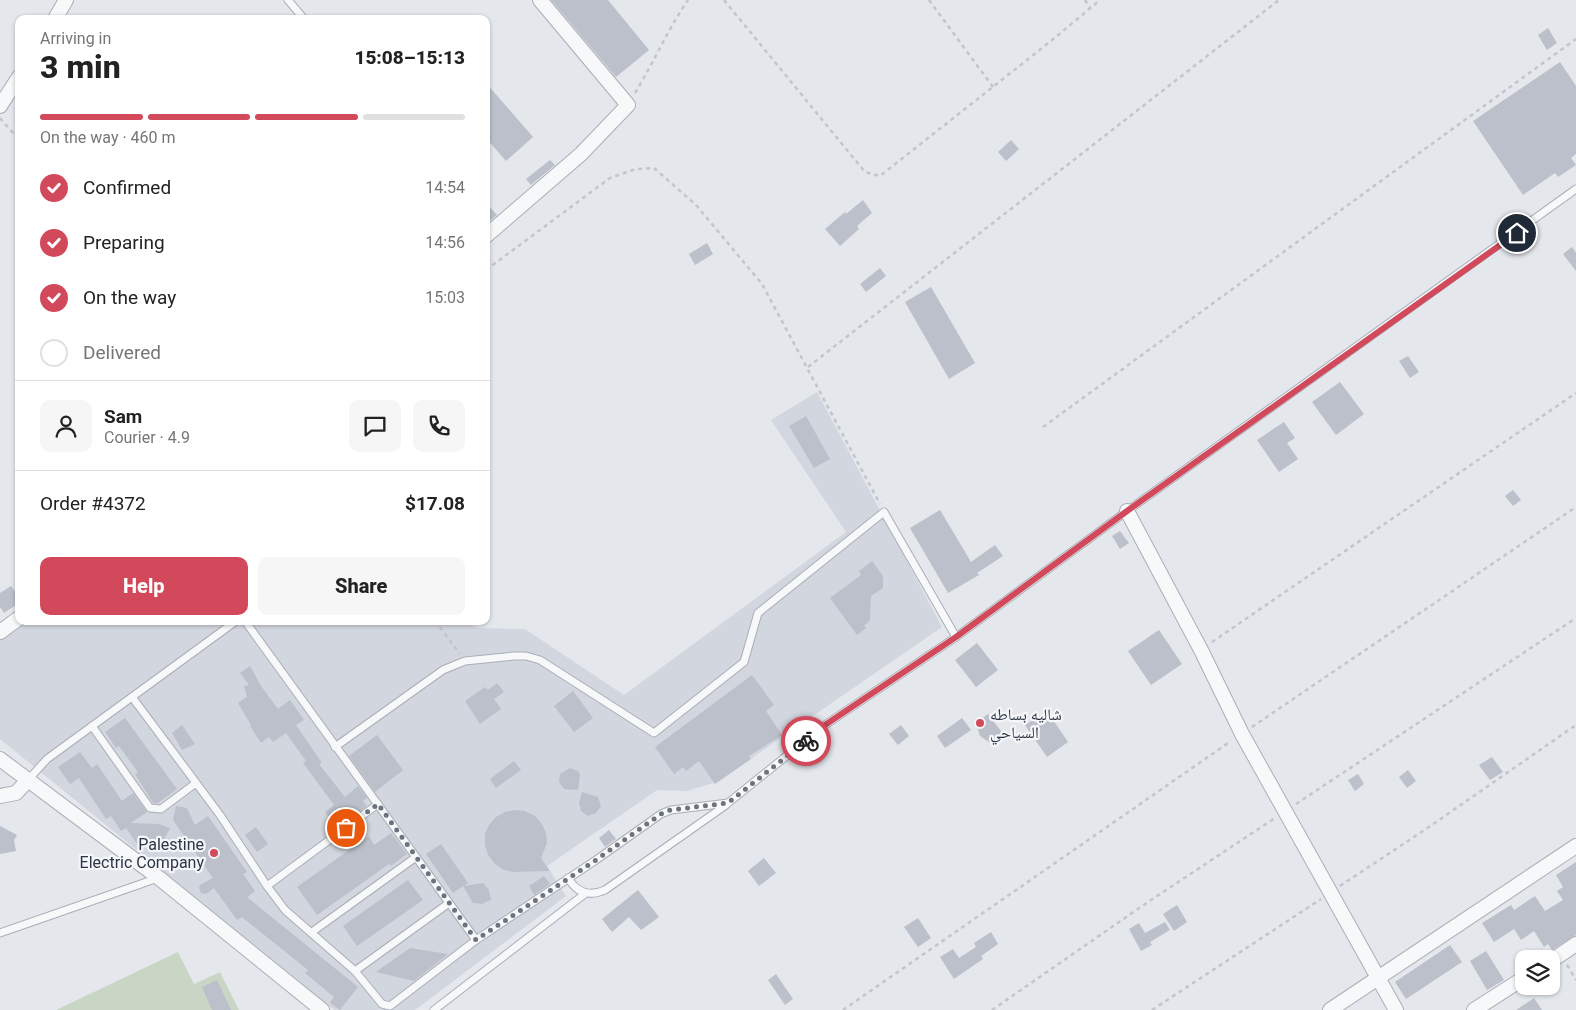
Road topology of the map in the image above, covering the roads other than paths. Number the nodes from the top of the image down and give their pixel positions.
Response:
1 (66, 0) edge
2 (288, 0) edge
3 (540, 0) edge
4 (57, 15) edge
5 (301, 15) edge
6 (15, 83) edge
7 (0, 106) edge
8 (1576, 189) edge
9 (490, 233) edge
10 (1127, 511) junction
11 (15, 621) edge
12 (231, 625) edge
13 (248, 625) edge
14 (0, 632) edge
15 (956, 637) junction
16 (132, 697) junction
17 (92, 726) junction
18 (335, 747) junction
19 (0, 759) edge
20 (28, 780) junction
21 (196, 783) junction
22 (0, 796) edge
23 (728, 803) junction
24 (378, 804) junction
25 (1576, 846) edge
26 (416, 858) junction
27 (159, 878) junction
28 (568, 878) junction
29 (267, 886) junction
30 (586, 893) junction
31 (449, 903) junction
32 (312, 932) junction
33 (0, 933) edge
34 (476, 940) junction
35 (1576, 944) edge
36 (1560, 955) edge
37 (355, 971) junction
38 (1378, 978) junction
39 (1515, 986) edge
40 (1494, 1005) edge
41 (322, 1010) edge
42 (434, 1010) edge
43 (1330, 1010) edge
44 (1396, 1010) edge
45 (1474, 1010) edge

1 - 4 street
2 - 5 lane
3 - 9 street
6 - 7 street
8 - 10 lane
10 - 15 lane
10 - 38 street
11 - 14 street
12 - 16 lane
13 - 18 lane
15 - 18 lane
15 - 23 lane
16 - 17 lane
16 - 21 lane
17 - 20 lane
17 - 21 lane
18 - 24 lane
19 - 20 street
20 - 22 street
20 - 27 street
21 - 29 lane
23 - 28 lane
23 - 30 lane
24 - 26 lane
24 - 29 lane
25 - 38 street
26 - 31 lane
26 - 32 lane
27 - 33 lane
27 - 41 street
28 - 30 lane
28 - 34 lane
29 - 32 lane
30 - 42 lane
31 - 34 lane
31 - 37 lane
32 - 37 lane
34 - 37 lane
35 - 36 street
38 - 43 street
38 - 44 street
39 - 40 street
40 - 45 street

